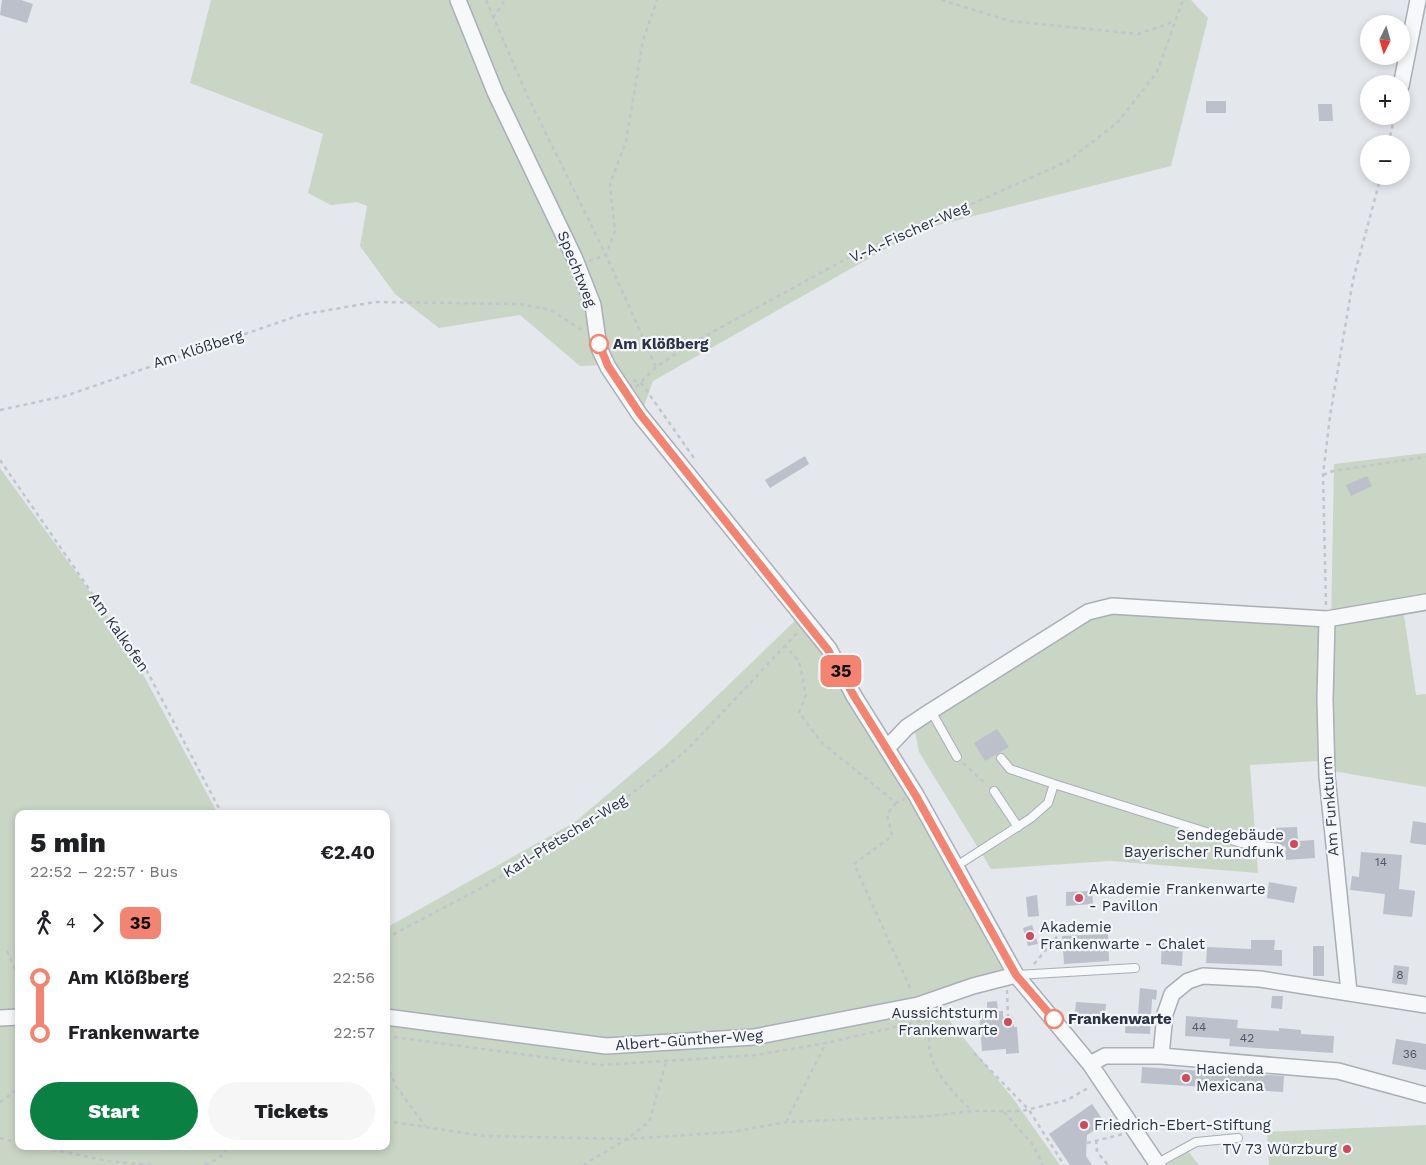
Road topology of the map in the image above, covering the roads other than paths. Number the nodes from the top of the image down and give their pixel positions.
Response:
1 (458, 0) edge
2 (1418, 0) edge
3 (1403, 75) edge
4 (1426, 602) edge
5 (1326, 619) junction
6 (931, 711) junction
7 (887, 748) junction
8 (957, 757) road end
9 (1001, 758) dead end
10 (1054, 784) junction
11 (994, 791) road end
12 (1018, 827) junction
13 (1279, 848) dead end
14 (955, 867) junction
15 (1135, 968) dead end
16 (1016, 976) junction
17 (1349, 992) junction
18 (1426, 1005) edge
19 (15, 1017) edge
20 (0, 1018) edge
21 (390, 1018) edge
22 (1161, 1056) junction
23 (1090, 1064) junction
24 (1426, 1094) edge
25 (1238, 1138) dead end
26 (1157, 1164) edge

1 - 7 street, Spechtweg
2 - 3 street
4 - 5 street
5 - 6 street
5 - 17 street, Am Funkturm
6 - 7 street
6 - 8 lane
7 - 14 street, Spechtweg
9 - 10 lane
10 - 12 lane
10 - 13 lane
11 - 12 lane
12 - 14 lane
14 - 16 street, Spechtweg
15 - 16 lane
16 - 21 street, Albert-Günther-Weg
16 - 23 street, Spechtweg
17 - 18 street
17 - 22 street
19 - 20 street
22 - 23 street
22 - 24 street
23 - 26 street, Spechtweg
25 - 26 lane

